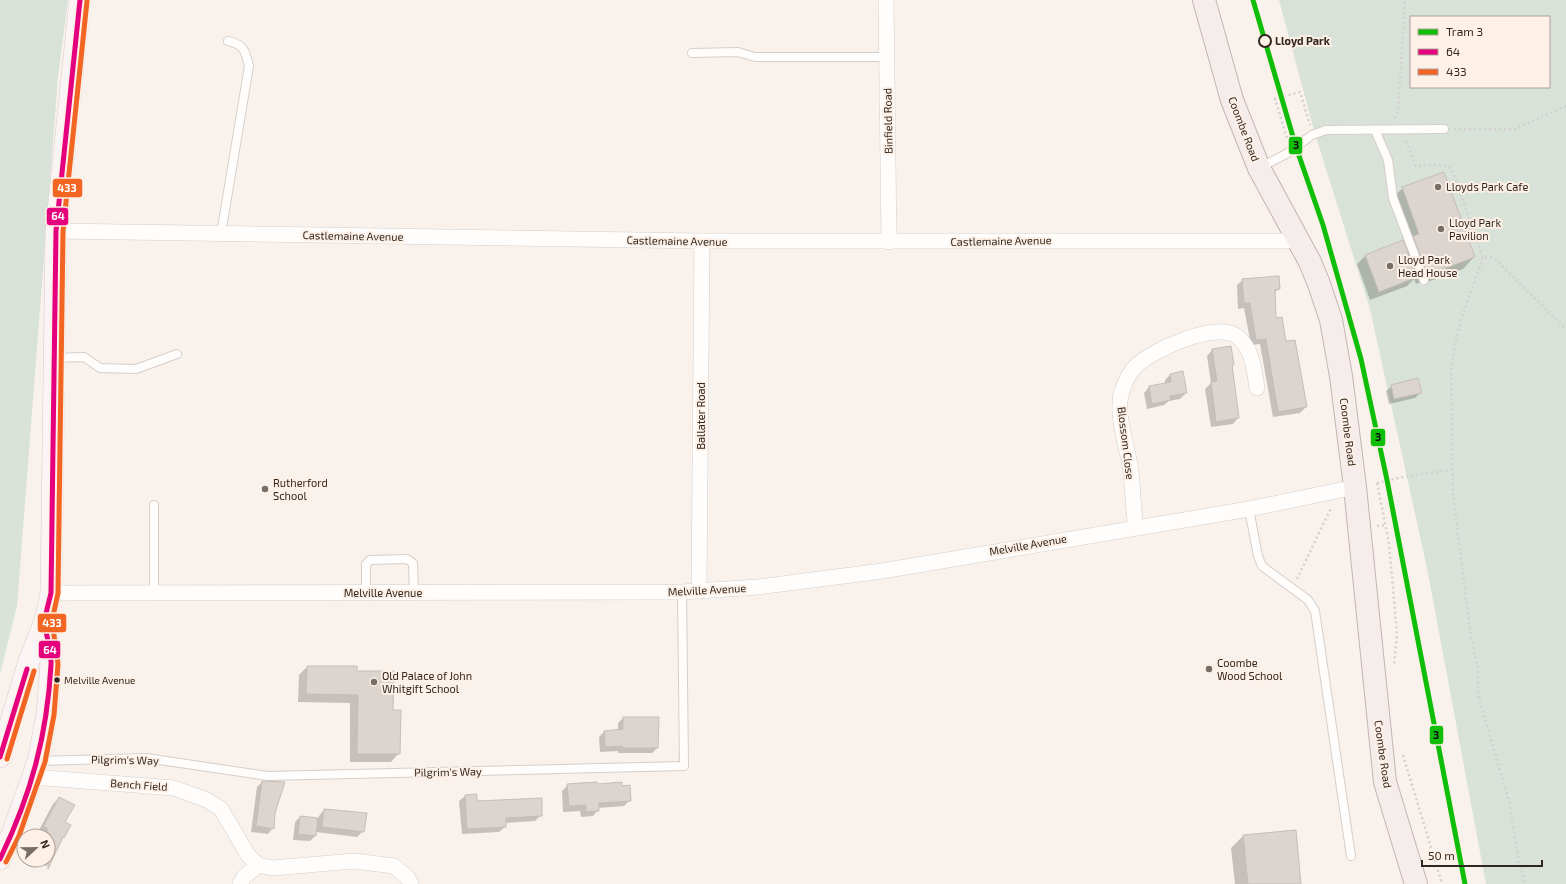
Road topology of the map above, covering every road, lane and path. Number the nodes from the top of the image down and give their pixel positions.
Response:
1 (80, 0) edge
2 (886, 0) edge
3 (1204, 0) edge
4 (1405, 0) edge
5 (228, 41) dead end
6 (692, 53) dead end
7 (887, 57) junction
8 (1566, 106) edge
9 (1310, 127) dead end
10 (1444, 128) joint
11 (1375, 130) junction
12 (1392, 130) junction
13 (1288, 142) dead end
14 (1259, 168) junction
15 (56, 231) junction
16 (221, 234) junction
17 (1298, 239) junction
18 (702, 241) junction
19 (889, 242) junction
20 (1483, 258) junction
21 (1424, 280) dead end
22 (1566, 329) edge
23 (177, 354) dead end
24 (54, 358) junction
25 (1257, 388) dead end
26 (1451, 470) junction
27 (1377, 482) junction
28 (1355, 487) junction
29 (154, 504) dead end
30 (1333, 504) dead end
31 (1249, 509) junction
32 (1136, 527) junction
33 (1293, 589) junction
34 (700, 590) junction
35 (414, 592) junction
36 (682, 592) junction
37 (51, 593) junction
38 (154, 593) junction
39 (366, 593) junction
40 (46, 621) junction
41 (1393, 670) dead end
42 (1401, 747) dead end
43 (0, 757) edge
44 (36, 769) junction
45 (1351, 856) dead end
46 (0, 859) edge
47 (258, 865) junction
48 (240, 884) edge
49 (411, 884) edge
50 (1416, 884) edge
51 (1442, 884) edge
52 (1526, 884) edge

1 - 15 street
2 - 7 street, Binfield Road
3 - 14 main road, Coombe Road
4 - 12 path
5 - 16 lane
6 - 7 lane
7 - 19 street, Binfield Road
8 - 10 path
9 - 13 path
10 - 12 lane
11 - 12 lane
11 - 14 lane
11 - 21 lane
12 - 20 path
14 - 17 main road, Coombe Road
15 - 16 street, Castlemaine Avenue
15 - 24 street
16 - 18 street, Castlemaine Avenue
17 - 19 street, Castlemaine Avenue
17 - 28 main road, Coombe Road
18 - 19 street, Castlemaine Avenue
18 - 34 street, Ballater Road
20 - 22 path
20 - 26 path
23 - 24 lane
24 - 37 street
25 - 32 street, Blossom Close
26 - 27 path
26 - 52 path
27 - 28 path
27 - 41 path
28 - 31 street, Melville Avenue
28 - 50 main road, Coombe Road
29 - 38 lane
30 - 33 path
31 - 32 street, Melville Avenue
31 - 33 lane
32 - 34 street, Melville Avenue
33 - 45 lane
34 - 36 street, Melville Avenue
35 - 36 street, Melville Avenue
35 - 39 street, Melville Avenue
35 - 39 lane
36 - 44 lane, Pilgrim's Way
37 - 38 street, Melville Avenue
37 - 40 street
38 - 39 street, Melville Avenue
40 - 43 street
40 - 44 street
42 - 51 path
44 - 46 street
44 - 47 street, Bench Field
47 - 48 street
47 - 49 street

